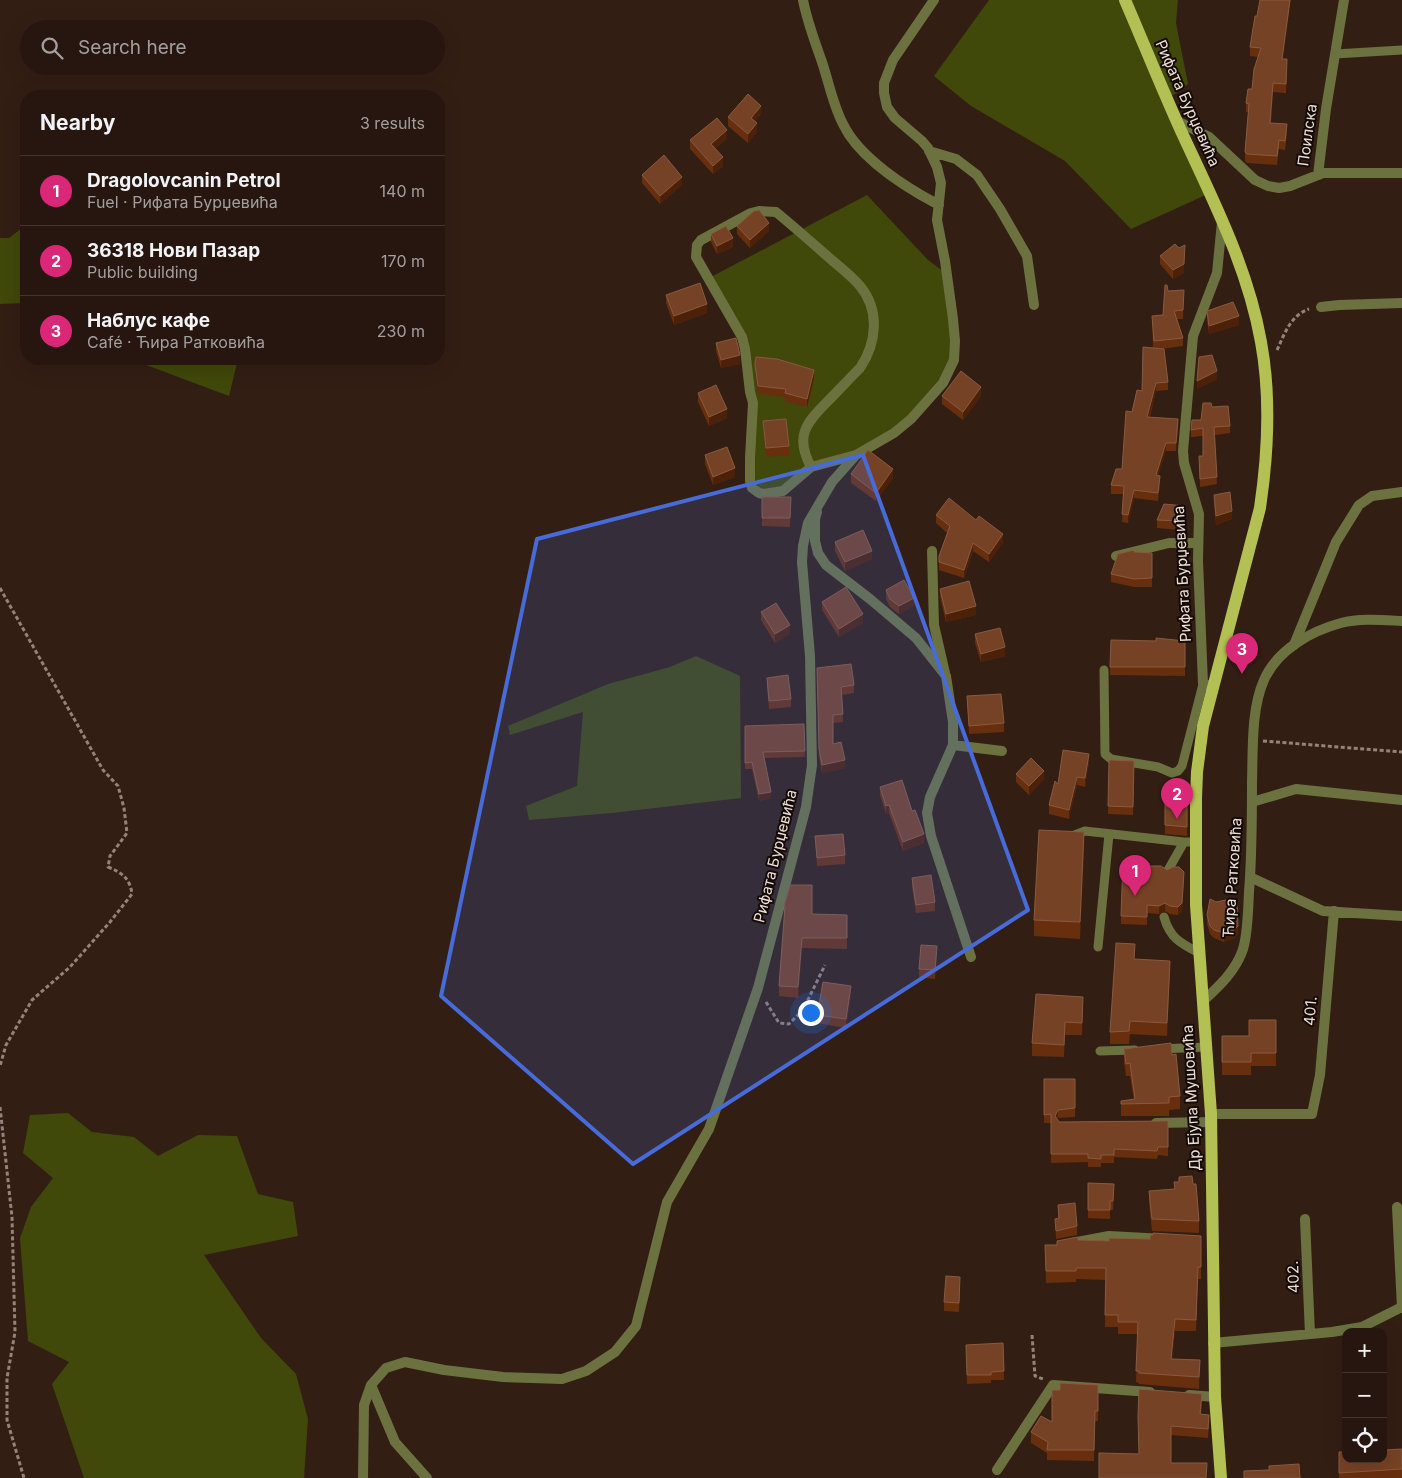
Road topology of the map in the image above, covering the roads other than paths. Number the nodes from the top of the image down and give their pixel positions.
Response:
1 (803, 0) edge
2 (934, 0) edge
3 (1125, 0) edge
4 (1344, 0) edge
5 (1402, 50) edge
6 (1334, 54) junction
7 (1177, 120) junction
8 (929, 151) junction
9 (1402, 173) edge
10 (1318, 175) junction
11 (939, 205) junction
12 (1222, 219) junction
13 (1402, 303) edge
14 (1034, 305) dead end
15 (1321, 307) road end
16 (856, 455) junction
17 (810, 467) junction
18 (1402, 492) edge
19 (821, 501) junction
20 (1198, 543) junction
21 (932, 551) dead end
22 (1116, 556) edge
23 (1402, 620) edge
24 (1294, 644) junction
25 (1104, 670) dead end
26 (946, 676) junction
27 (1208, 685) junction
28 (953, 745) junction
29 (1002, 751) dead end
30 (1402, 800) edge
31 (1252, 802) junction
32 (1108, 834) junction
33 (1059, 835) edge
34 (1190, 842) junction
35 (1167, 872) edge
36 (1250, 877) junction
37 (1334, 911) junction
38 (1402, 916) edge
39 (1164, 917) dead end
40 (1098, 947) dead end
41 (1199, 953) junction
42 (971, 957) dead end
43 (1202, 1002) junction
44 (1206, 1048) junction
45 (1100, 1051) dead end
46 (1211, 1118) junction
47 (1144, 1123) edge
48 (1397, 1207) dead end
49 (1305, 1219) dead end
50 (1175, 1240) edge
51 (1059, 1246) edge
52 (1402, 1307) edge
53 (1310, 1334) junction
54 (1214, 1343) junction
55 (371, 1385) junction
56 (1158, 1393) edge
57 (1177, 1394) edge
58 (1215, 1397) junction
59 (997, 1470) dead end
60 (363, 1478) edge
61 (427, 1478) edge
62 (1221, 1478) edge

1 - 11 street
2 - 8 street, Рифата Бурџевића
3 - 7 main road, Рифата Бурџевића
4 - 6 street, Поилска
5 - 6 lane
6 - 10 street, Поилска
7 - 10 street, Поилска
7 - 12 main road, Рифата Бурџевића
8 - 11 street, Рифата Бурџевића
8 - 14 street
9 - 10 street
11 - 16 street, Рифата Бурџевића
12 - 20 street, Рифата Бурџевића
12 - 27 main road, Рифата Бурџевића
13 - 15 street
16 - 17 street, Рифата Бурџевића
16 - 19 street, Рифата Бурџевића
17 - 17 street, Рифата Бурџевића
18 - 24 street, Ћира Ратковића
19 - 26 street, Рифата Бурџевића
19 - 55 street, Рифата Бурџевића
20 - 22 street
20 - 27 street, Рифата Бурџевића
21 - 26 street
23 - 24 street, Ћира Ратковића
24 - 31 street, Ћира Ратковића
25 - 27 lane
26 - 28 street, Рифата Бурџевића
27 - 34 main road, Рифата Бурџевића
28 - 29 street
28 - 42 street, Рифата Бурџевића
30 - 31 street
31 - 36 street, Ћира Ратковића
32 - 33 lane
32 - 34 lane
32 - 40 lane
34 - 35 lane
34 - 41 main road, Рифата Бурџевића
36 - 37 street
36 - 43 street, Ћира Ратковића
37 - 38 street
37 - 46 street, 401.
39 - 41 lane
41 - 43 main road, Др Ејупа Мушовића
43 - 44 main road, Др Ејупа Мушовића
44 - 45 lane
44 - 46 main road, Др Ејупа Мушовића
46 - 47 street
46 - 54 main road, Др Ејупа Мушовића
48 - 52 street
49 - 53 street, 402.
50 - 51 street
52 - 53 street
53 - 54 street
54 - 58 main road, Др Ејупа Мушовића
55 - 60 street
55 - 61 street
56 - 59 street
57 - 58 street
58 - 62 main road, Др Ејупа Мушовића

